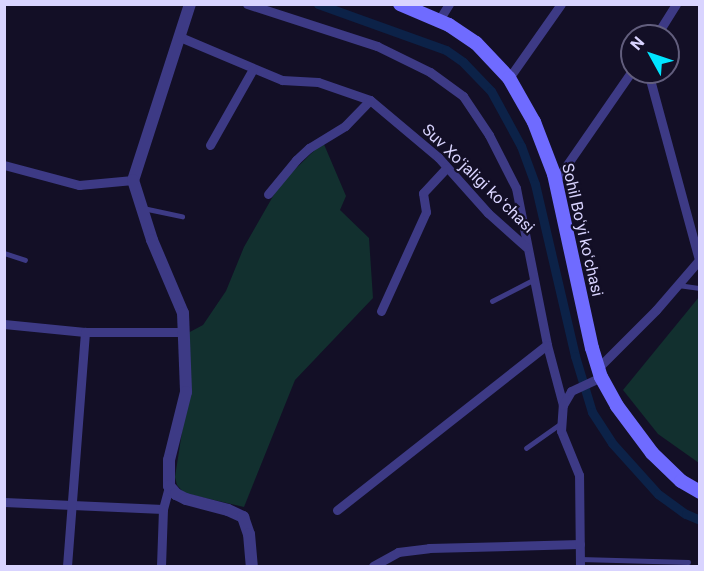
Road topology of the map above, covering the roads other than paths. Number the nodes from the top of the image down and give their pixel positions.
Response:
1 (190, 4) edge
2 (247, 4) edge
3 (400, 4) edge
4 (449, 4) edge
5 (561, 4) edge
6 (676, 4) edge
7 (439, 20) junction
8 (664, 24) edge
9 (180, 37) junction
10 (253, 69) junction
11 (509, 78) junction
12 (623, 84) edge
13 (651, 84) edge
14 (370, 100) junction
15 (210, 145) dead end
16 (4, 165) edge
17 (446, 168) junction
18 (133, 180) junction
19 (555, 182) junction
20 (268, 194) dead end
21 (140, 208) junction
22 (182, 216) dead end
23 (526, 247) junction
24 (4, 254) edge
25 (25, 260) dead end
26 (699, 260) edge
27 (533, 280) junction
28 (678, 285) junction
29 (699, 288) edge
30 (492, 301) dead end
31 (381, 311) dead end
32 (4, 324) edge
33 (85, 332) junction
34 (183, 332) junction
35 (547, 345) junction
36 (600, 373) junction
37 (563, 405) junction
38 (562, 423) junction
39 (526, 448) dead end
40 (170, 486) junction
41 (699, 492) edge
42 (4, 502) edge
43 (71, 504) junction
44 (164, 509) junction
45 (337, 510) dead end
46 (580, 544) junction
47 (688, 562) dead end
48 (580, 563) edge
49 (67, 567) edge
50 (161, 567) edge
51 (252, 567) edge
52 (374, 567) edge

1 - 9 street
2 - 23 street
3 - 7 main road, Sohil Boʻyi koʻchasi
4 - 7 street
5 - 11 street
6 - 8 street
7 - 11 main road, Sohil Boʻyi koʻchasi
9 - 10 street, Suv Xoʻjaligi koʻchasi
9 - 18 street
10 - 14 street, Suv Xoʻjaligi koʻchasi
10 - 15 street
11 - 19 main road, Sohil Boʻyi koʻchasi
12 - 19 street
13 - 26 street
14 - 17 street, Suv Xoʻjaligi koʻchasi
14 - 20 street
16 - 18 street
17 - 23 street, Suv Xoʻjaligi koʻchasi
17 - 31 street
18 - 21 street
19 - 36 main road, Sohil Boʻyi koʻchasi
21 - 22 lane
21 - 34 street
23 - 27 street
24 - 25 lane
26 - 28 street
27 - 30 lane
27 - 35 street
28 - 29 lane
28 - 36 street
32 - 33 street
33 - 34 street
33 - 43 street
34 - 40 street
35 - 37 street
35 - 45 street
36 - 37 street
36 - 41 main road, Sohil Boʻyi koʻchasi
37 - 38 street
38 - 39 lane
38 - 46 street
40 - 44 street
40 - 51 street
42 - 43 street
43 - 44 street
43 - 49 street
44 - 50 street
46 - 48 street
46 - 52 street
47 - 48 lane

